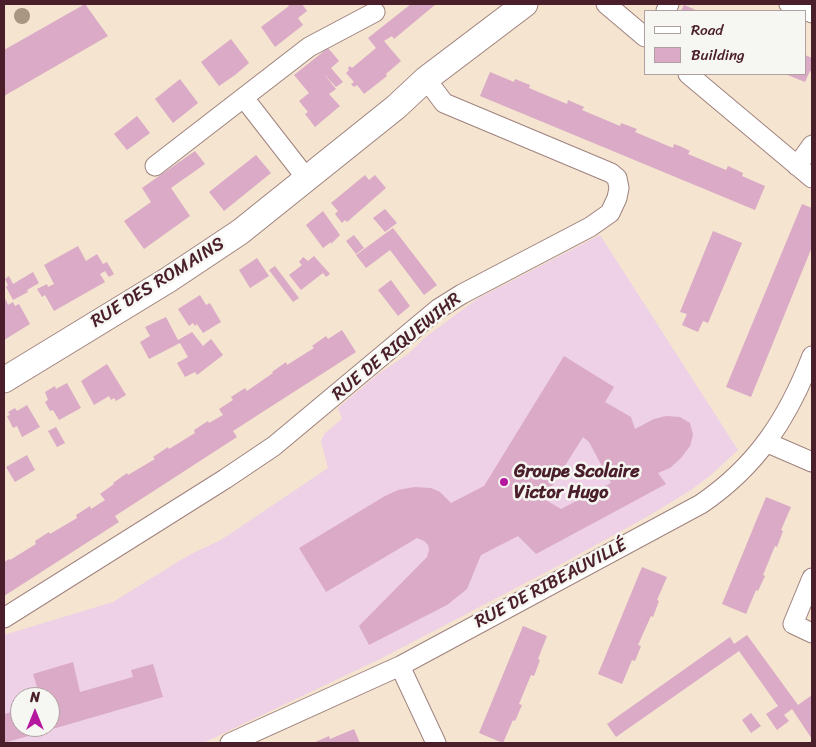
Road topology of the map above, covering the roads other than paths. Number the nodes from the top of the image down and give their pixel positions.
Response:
1 (525, 4) edge
2 (606, 4) edge
3 (789, 4) edge
4 (804, 10) edge
5 (375, 12) dead end
6 (644, 36) edge
7 (689, 75) edge
8 (426, 79) junction
9 (244, 98) junction
10 (812, 145) edge
11 (155, 166) dead end
12 (797, 166) junction
13 (812, 178) edge
14 (307, 179) junction
15 (811, 365) edge
16 (4, 380) edge
17 (768, 443) junction
18 (812, 462) edge
19 (812, 578) edge
20 (4, 618) edge
21 (812, 633) edge
22 (400, 666) junction
23 (230, 743) edge
24 (436, 743) edge

1 - 8 main road, RUE DES ROMAINS
2 - 6 street
3 - 4 street
5 - 9 street
7 - 12 street
8 - 14 main road, RUE DES ROMAINS
8 - 20 street, RUE DE RIQUEWIHR
9 - 11 street
9 - 14 street
10 - 12 street
12 - 13 street
14 - 16 main road, RUE DES ROMAINS
15 - 17 street, RUE DE RIBEAUVILLÉ
17 - 18 street
17 - 22 street, RUE DE RIBEAUVILLÉ
19 - 21 street
22 - 23 street, RUE DE RIBEAUVILLÉ
22 - 24 street

